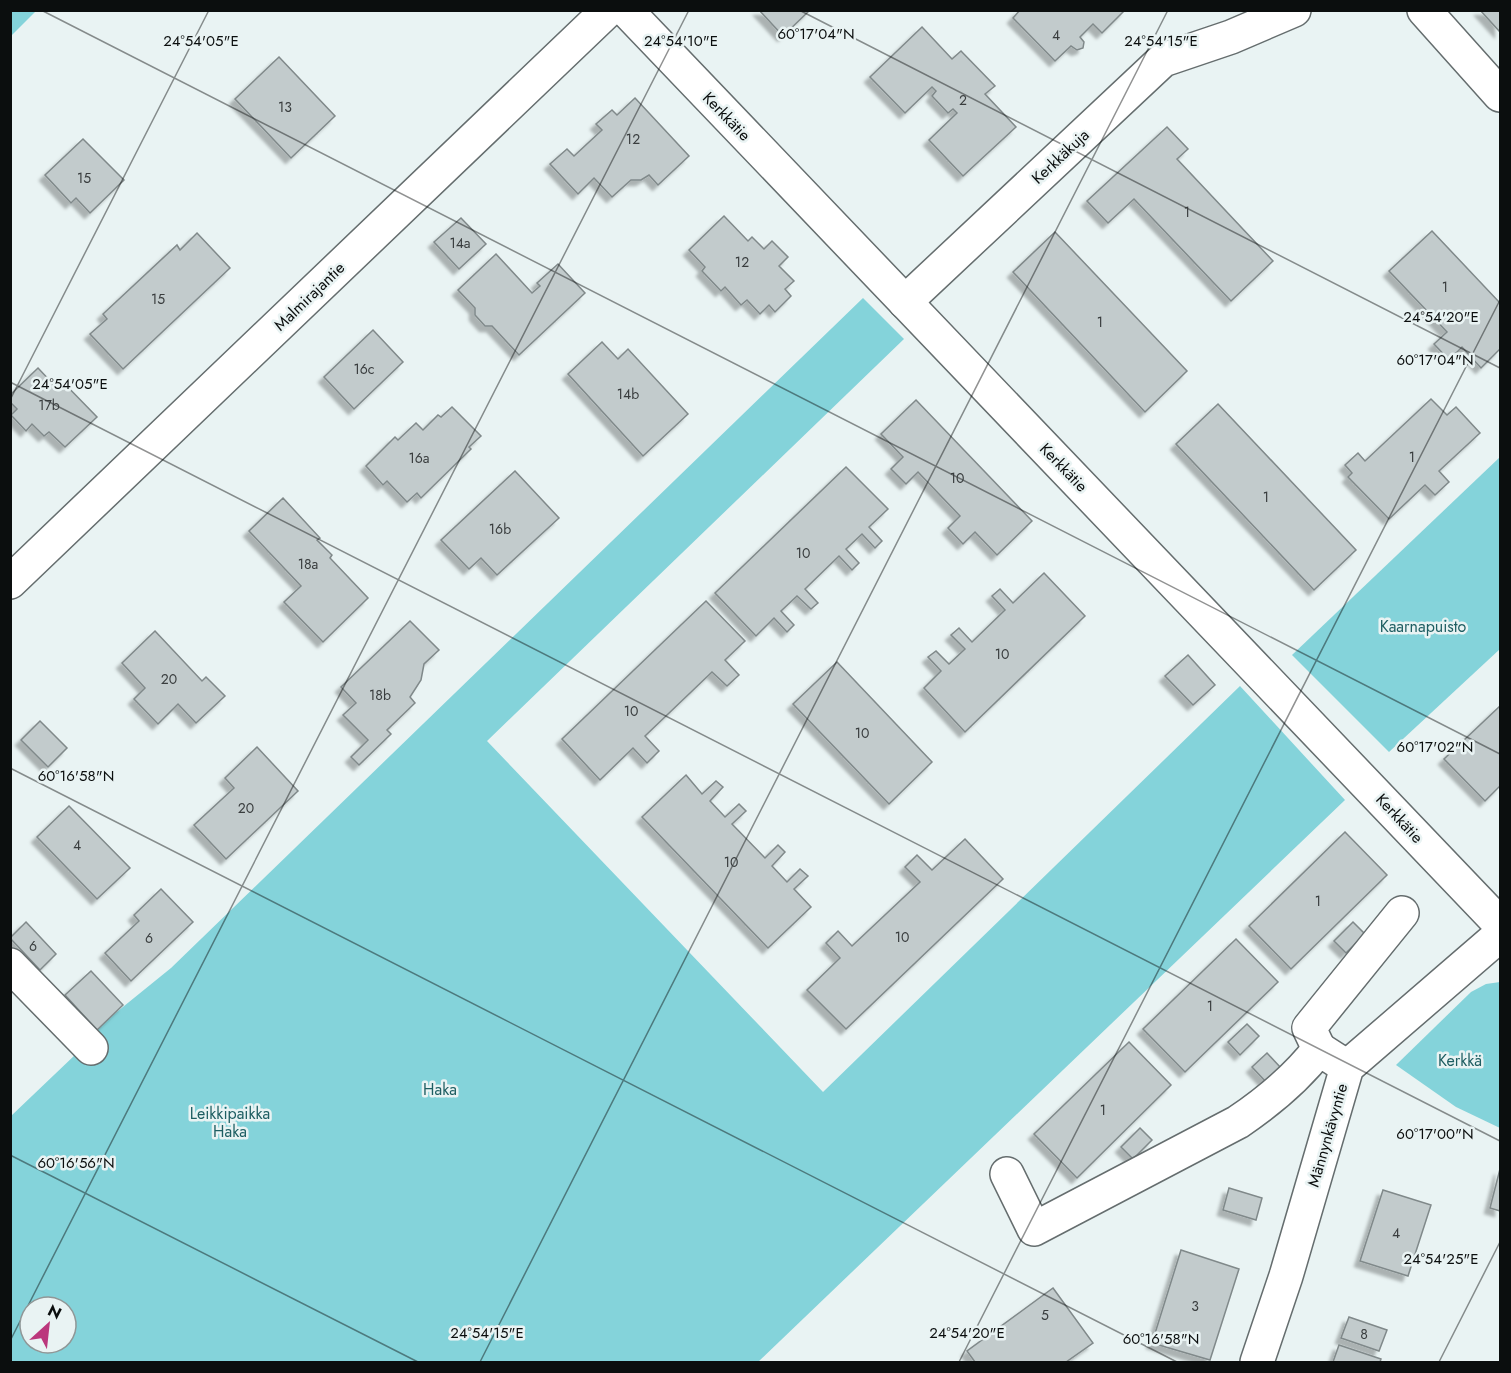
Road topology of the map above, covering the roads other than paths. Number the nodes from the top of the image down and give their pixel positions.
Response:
1 (608, 10) edge
2 (626, 10) edge
3 (1294, 10) edge
4 (1424, 10) edge
5 (1500, 95) edge
6 (905, 302) junction
7 (10, 582) edge
8 (1402, 913) dead end
9 (1500, 924) edge
10 (1500, 935) edge
11 (10, 965) edge
12 (91, 1048) dead end
13 (1319, 1049) junction
14 (1347, 1067) junction
15 (1006, 1174) dead end
16 (1257, 1362) edge

1 - 7 street, Malmirajantie
2 - 6 street, Kerkkätie
3 - 6 street, Kerkkäkuja
4 - 5 street
6 - 9 street, Kerkkätie
8 - 13 street
10 - 14 street, Männynkävyntie
11 - 12 street
13 - 14 street
13 - 15 street
14 - 16 street, Männynkävyntie

